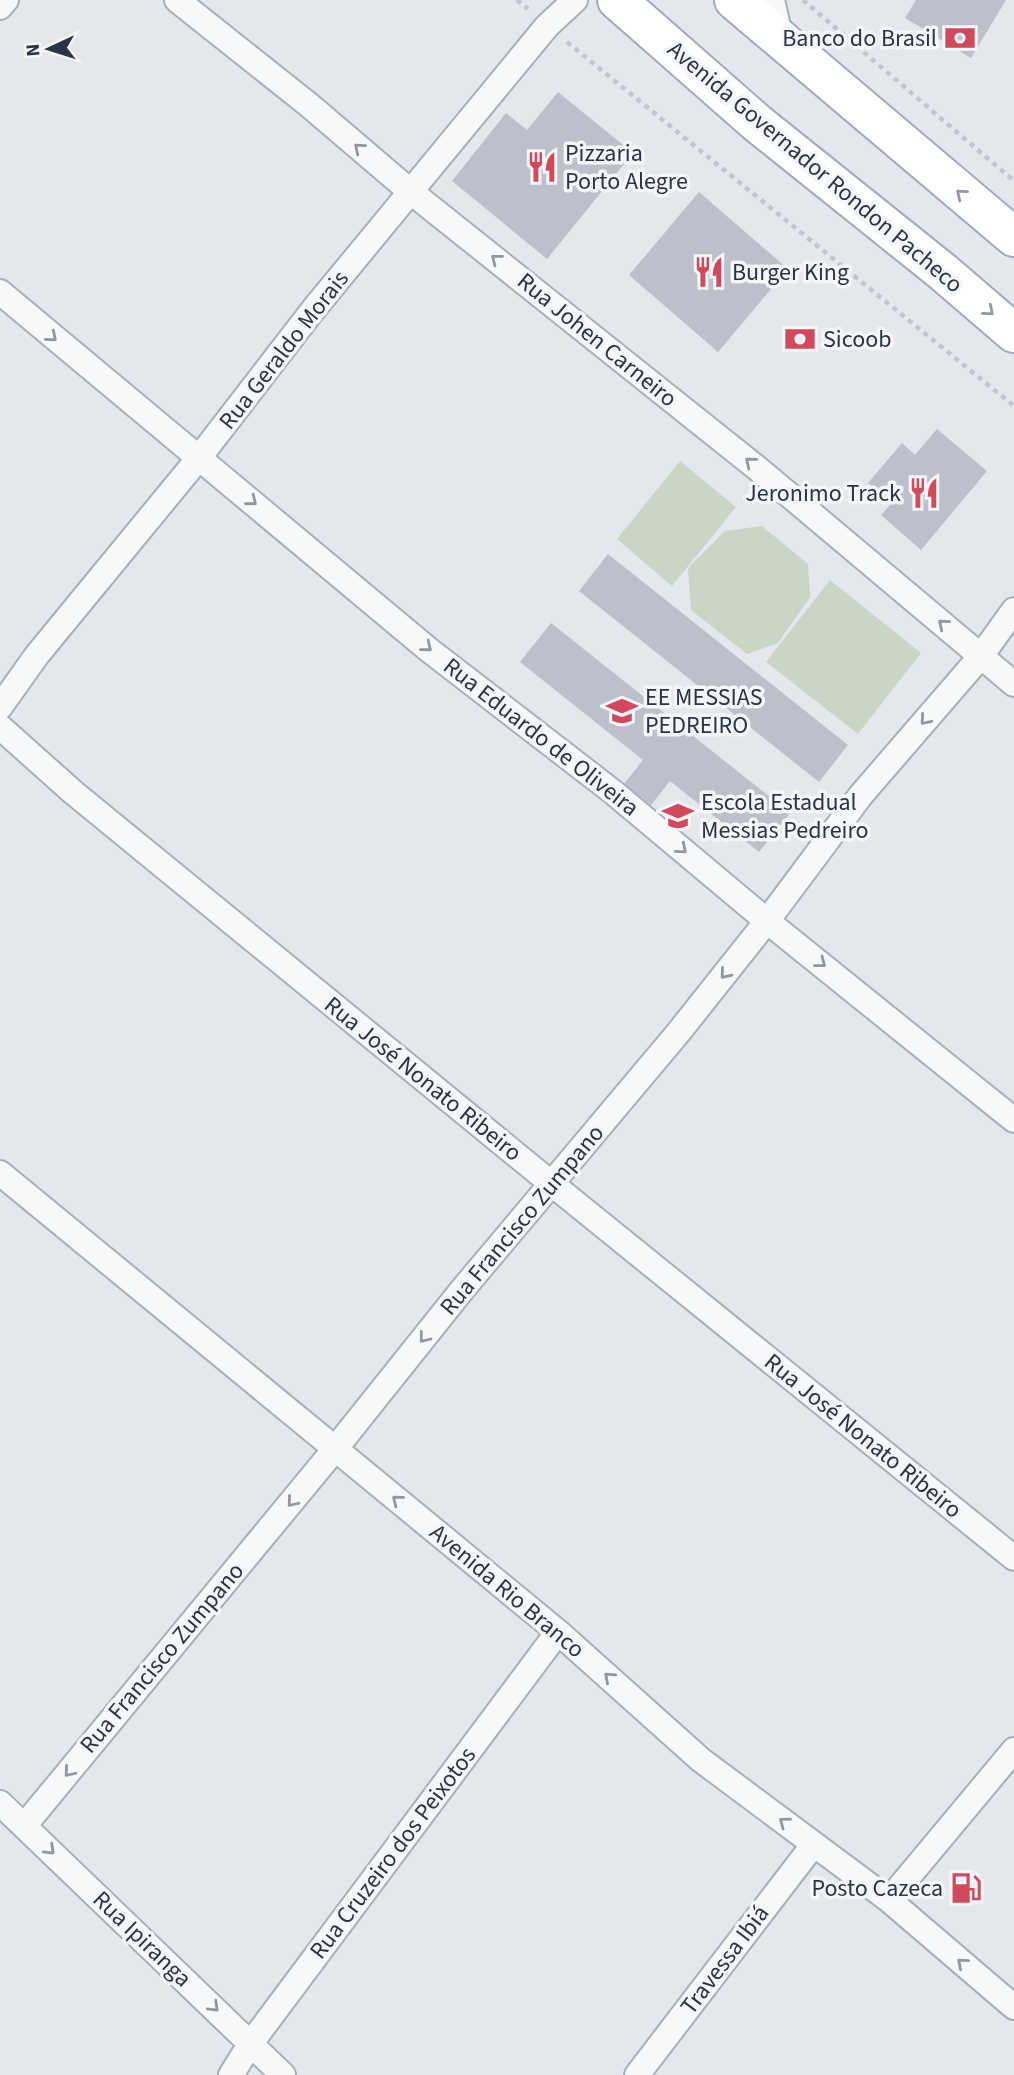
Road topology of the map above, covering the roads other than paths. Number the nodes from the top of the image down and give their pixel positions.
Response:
1 (6, 0) edge
2 (177, 0) edge
3 (575, 0) edge
4 (617, 0) edge
5 (734, 0) edge
6 (772, 0) edge
7 (0, 7) edge
8 (781, 40) junction
9 (411, 192) junction
10 (1014, 237) edge
11 (0, 292) edge
12 (1014, 333) edge
13 (198, 459) junction
14 (1014, 610) edge
15 (981, 656) junction
16 (1014, 684) edge
17 (0, 707) edge
18 (0, 727) edge
19 (767, 921) junction
20 (1014, 1120) edge
21 (0, 1173) edge
22 (552, 1184) junction
23 (335, 1449) junction
24 (1014, 1558) edge
25 (558, 1632) junction
26 (1014, 1749) edge
27 (0, 1803) edge
28 (24, 1826) junction
29 (814, 1844) junction
30 (889, 1900) junction
31 (1014, 2007) edge
32 (251, 2043) junction
33 (231, 2075) edge
34 (283, 2075) edge
35 (637, 2075) edge

1 - 7 street
9 -> 2 street, Rua Johen Carneiro
3 - 9 street, Rua Geraldo Morais
4 -> 12 main road, Avenida Governador Rondon Pacheco
5 - 8 main road
6 - 8 street
10 -> 8 main road
9 - 13 street, Rua Geraldo Morais
15 -> 9 street, Rua Johen Carneiro
11 -> 13 street, Rua Eduardo de Oliveira
13 - 17 street, Rua Geraldo Morais
13 -> 19 street, Rua Eduardo de Oliveira
14 - 15 street, Rua Francisco Zumpano
15 - 16 street, Rua Johen Carneiro
15 -> 19 street, Rua Francisco Zumpano
18 - 22 street, Rua José Nonato Ribeiro
19 -> 20 street, Rua Eduardo de Oliveira
19 -> 22 street, Rua Francisco Zumpano
21 - 23 street, Avenida Rio Branco
22 -> 23 street, Rua Francisco Zumpano
22 - 24 street, Rua José Nonato Ribeiro
25 -> 23 street, Avenida Rio Branco
23 -> 28 street, Rua Francisco Zumpano
29 -> 25 street, Avenida Rio Branco
25 - 32 street, Rua Cruzeiro dos Peixotos
26 - 30 street
27 - 28 street, Rua Ipiranga
28 -> 32 street, Rua Ipiranga
29 - 30 street, Avenida Rio Branco
29 - 35 street, Travessa Ibiá
31 -> 30 street, Avenida Rio Branco
32 - 33 street, Rua Cruzeiro dos Peixotos
32 - 34 street, Rua Ipiranga

